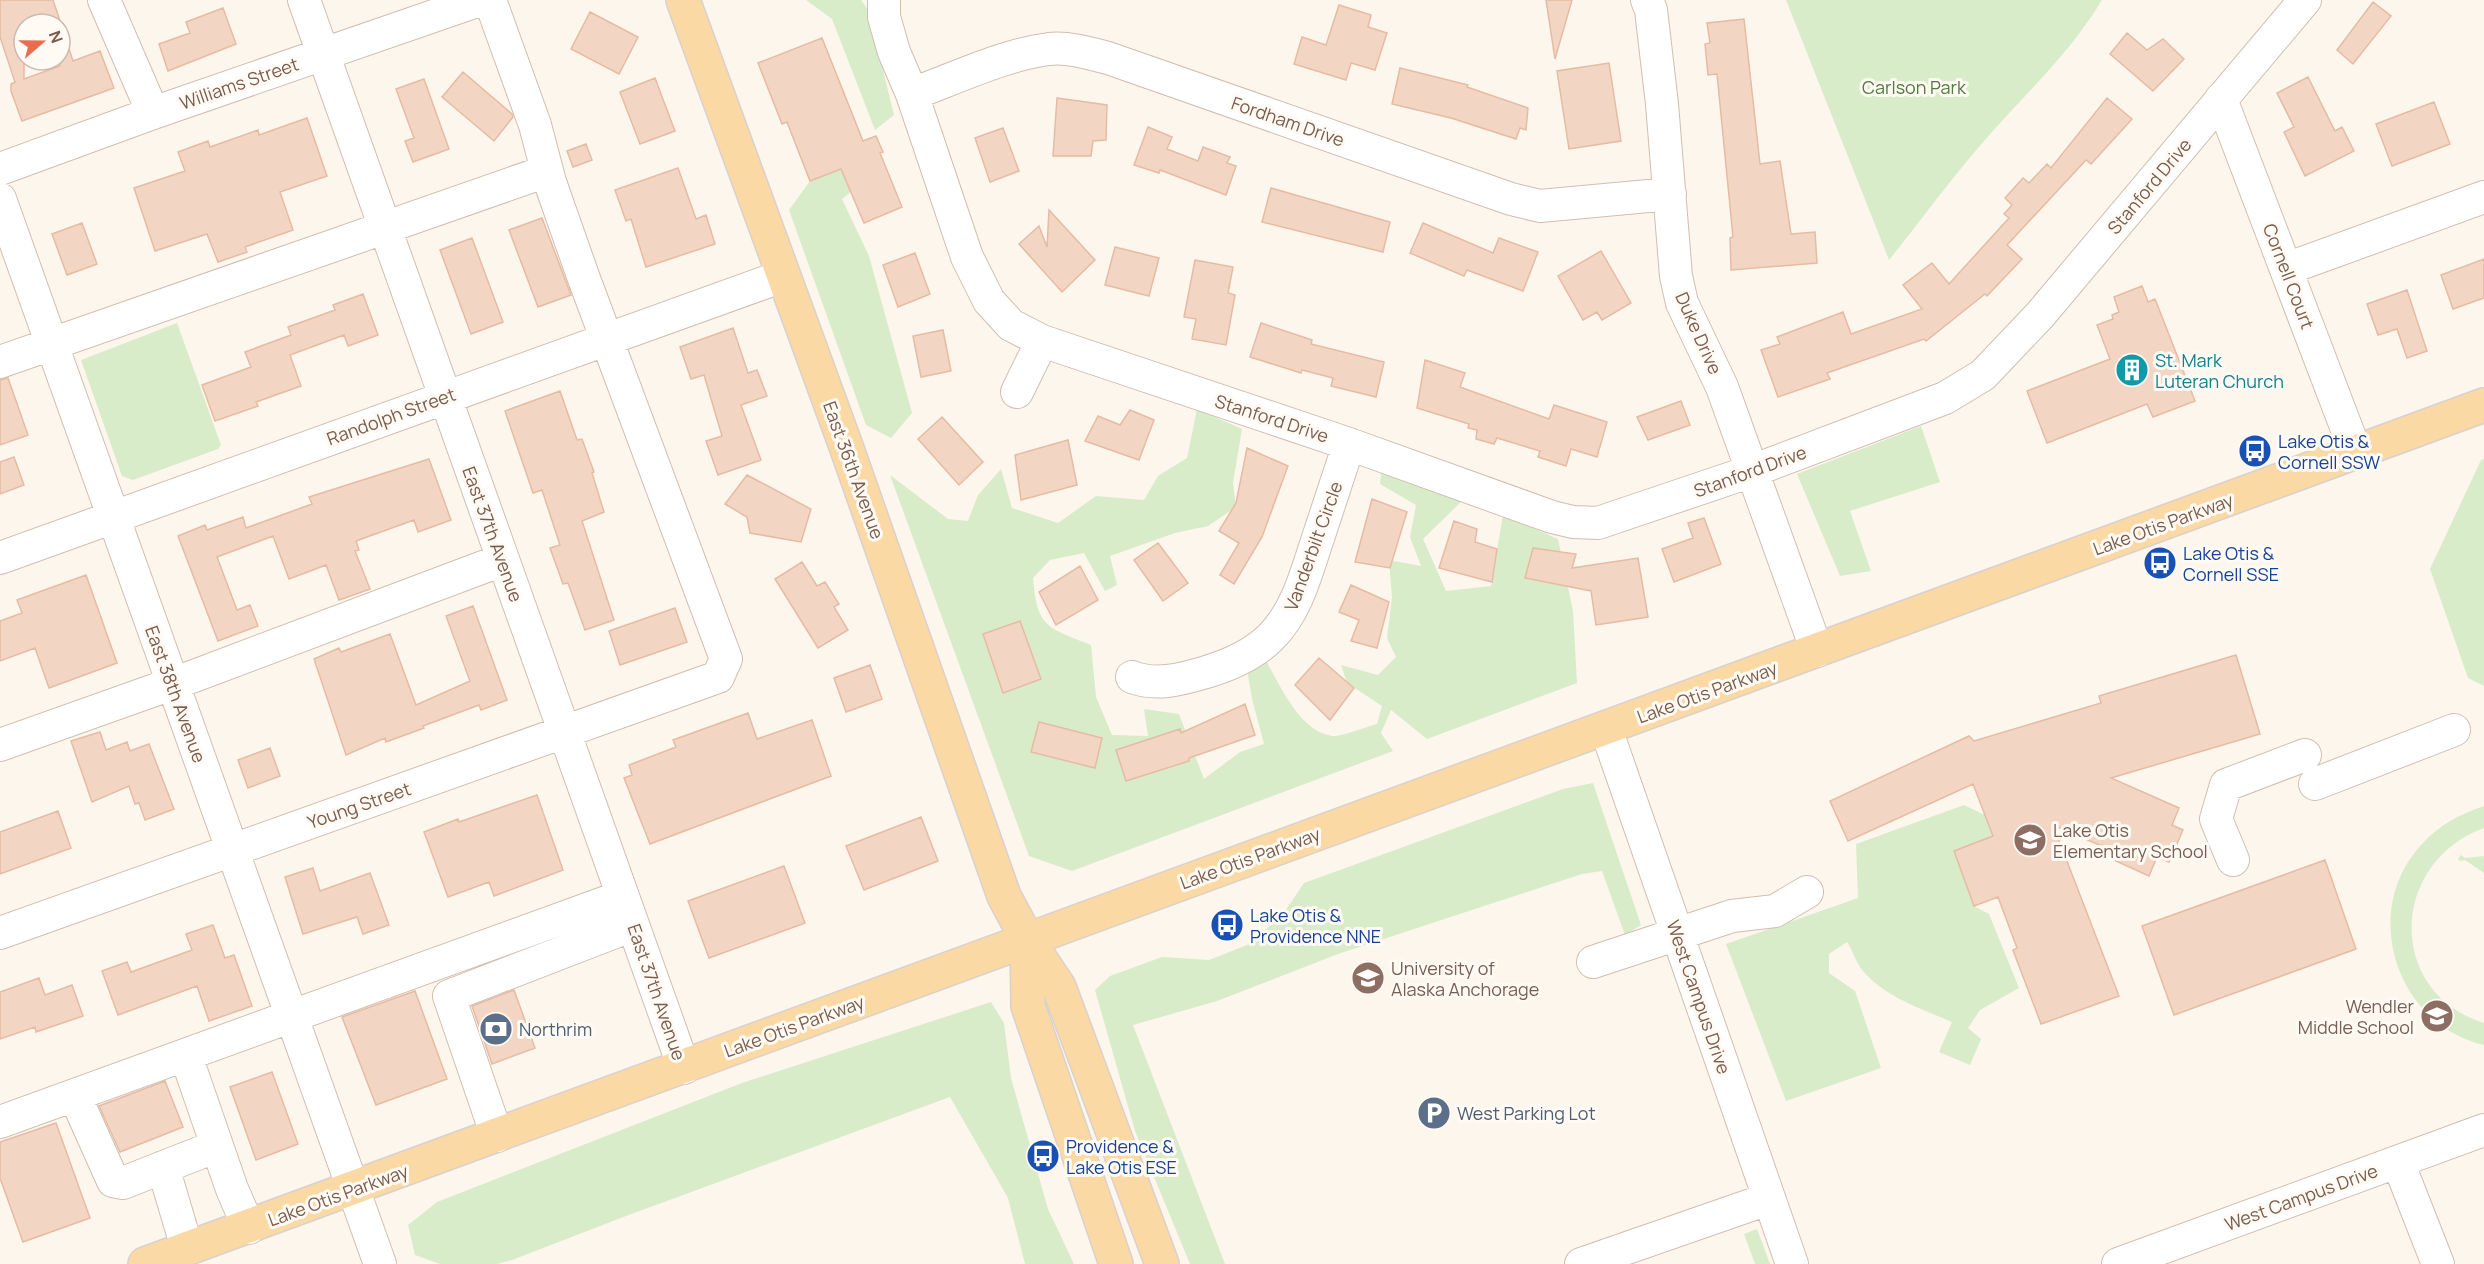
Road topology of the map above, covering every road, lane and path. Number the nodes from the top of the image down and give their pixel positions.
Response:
1 (104, 0) edge
2 (304, 0) edge
3 (480, 0) edge
4 (490, 0) edge
5 (684, 0) edge
6 (884, 0) edge
7 (1647, 0) edge
8 (2305, 0) edge
9 (323, 54) junction
10 (912, 94) junction
11 (2221, 99) junction
12 (153, 113) junction
13 (0, 169) edge
14 (547, 171) junction
15 (1670, 194) junction
16 (2484, 197) edge
17 (0, 199) edge
18 (386, 228) junction
19 (2286, 269) junction
20 (783, 276) junction
21 (606, 339) junction
22 (1042, 341) junction
23 (51, 344) junction
24 (0, 362) edge
25 (1017, 392) dead end
26 (444, 397) junction
27 (2484, 405) edge
28 (1349, 444) junction
29 (2356, 453) junction
30 (1752, 471) junction
31 (113, 518) junction
32 (0, 558) edge
33 (502, 560) junction
34 (1817, 651) junction
35 (1132, 677) dead end
36 (173, 684) junction
37 (1605, 729) junction
38 (2454, 730) dead end
39 (565, 732) junction
40 (0, 745) edge
41 (2305, 755) dead end
42 (2315, 784) dead end
43 (232, 849) junction
44 (2233, 860) dead end
45 (1807, 892) dead end
46 (623, 896) junction
47 (633, 925) junction
48 (0, 933) edge
49 (1677, 935) junction
50 (1027, 939) junction
51 (1593, 962) dead end
52 (292, 1017) junction
53 (186, 1056) junction
54 (684, 1068) junction
55 (75, 1096) junction
56 (0, 1122) edge
57 (2484, 1130) edge
58 (498, 1136) junction
59 (217, 1146) junction
60 (2398, 1162) junction
61 (163, 1167) junction
62 (353, 1189) junction
63 (1768, 1199) junction
64 (249, 1228) junction
65 (187, 1248) junction
66 (145, 1264) edge
67 (381, 1264) edge
68 (1116, 1264) edge
69 (1162, 1264) edge
70 (1581, 1264) edge
71 (1792, 1264) edge
72 (2118, 1264) edge
73 (2438, 1264) edge

1 - 12 street
2 - 9 street, East 37th Avenue
3 - 9 street, Williams Street
4 - 14 street
5 - 20 main road, East 36th Avenue
6 - 10 street, Stanford Drive
7 - 15 street, Duke Drive
8 - 11 street, Stanford Drive
9 - 12 street, Williams Street
9 - 18 street, East 37th Avenue
10 - 15 street, Fordham Drive
10 - 22 street, Stanford Drive
11 - 19 street, Cornell Court
11 - 30 street, Stanford Drive
12 - 13 street, Williams Street
14 - 18 street
14 - 21 street
15 - 30 street, Duke Drive
16 - 19 street
17 - 23 street, East 38th Avenue
18 - 23 street
18 - 26 street, East 37th Avenue
19 - 29 street, Cornell Court
20 - 21 street, Randolph Street
20 - 50 main road, East 36th Avenue
21 - 26 street, Randolph Street
21 - 39 street, Young Street
22 - 25 street
22 - 28 street, Stanford Drive
23 - 24 street
23 - 31 street, East 38th Avenue
26 - 31 street, Randolph Street
26 - 33 street, East 37th Avenue
27 - 29 main road, Lake Otis Parkway
28 - 30 street, Stanford Drive
28 - 35 street, Vanderbilt Circle
29 - 34 main road, Lake Otis Parkway
30 - 34 street, Duke Drive
31 - 32 street, Randolph Street
31 - 36 street, East 38th Avenue
33 - 36 street
33 - 39 street, East 37th Avenue
34 - 37 main road, Lake Otis Parkway
36 - 40 street
36 - 43 street, East 38th Avenue
37 - 49 street, West Campus Drive
37 - 50 main road, Lake Otis Parkway
38 - 42 street
39 - 43 street, Young Street
39 - 46 street, East 37th Avenue
41 - 44 street
43 - 48 street, Young Street
43 - 52 street, East 38th Avenue
45 - 49 street
46 - 47 street, East 37th Avenue
46 - 52 street
47 - 54 street, East 37th Avenue
47 - 58 street
49 - 51 street
49 - 63 street, West Campus Drive
50 - 54 main road, Lake Otis Parkway
50 - 68 main road
50 - 69 main road, East 36th Avenue
52 - 53 street
52 - 62 street, East 38th Avenue
53 - 55 street
53 - 59 street
54 - 58 main road, Lake Otis Parkway
55 - 56 street
55 - 61 street
57 - 60 street, West Campus Drive
58 - 62 main road, Lake Otis Parkway
59 - 61 street
59 - 64 street
60 - 72 street, West Campus Drive
60 - 73 street
61 - 65 street
62 - 64 main road, Lake Otis Parkway
62 - 67 street, East 38th Avenue
63 - 70 street
63 - 71 street, West Campus Drive
64 - 65 main road, Lake Otis Parkway
65 - 66 main road, Lake Otis Parkway

